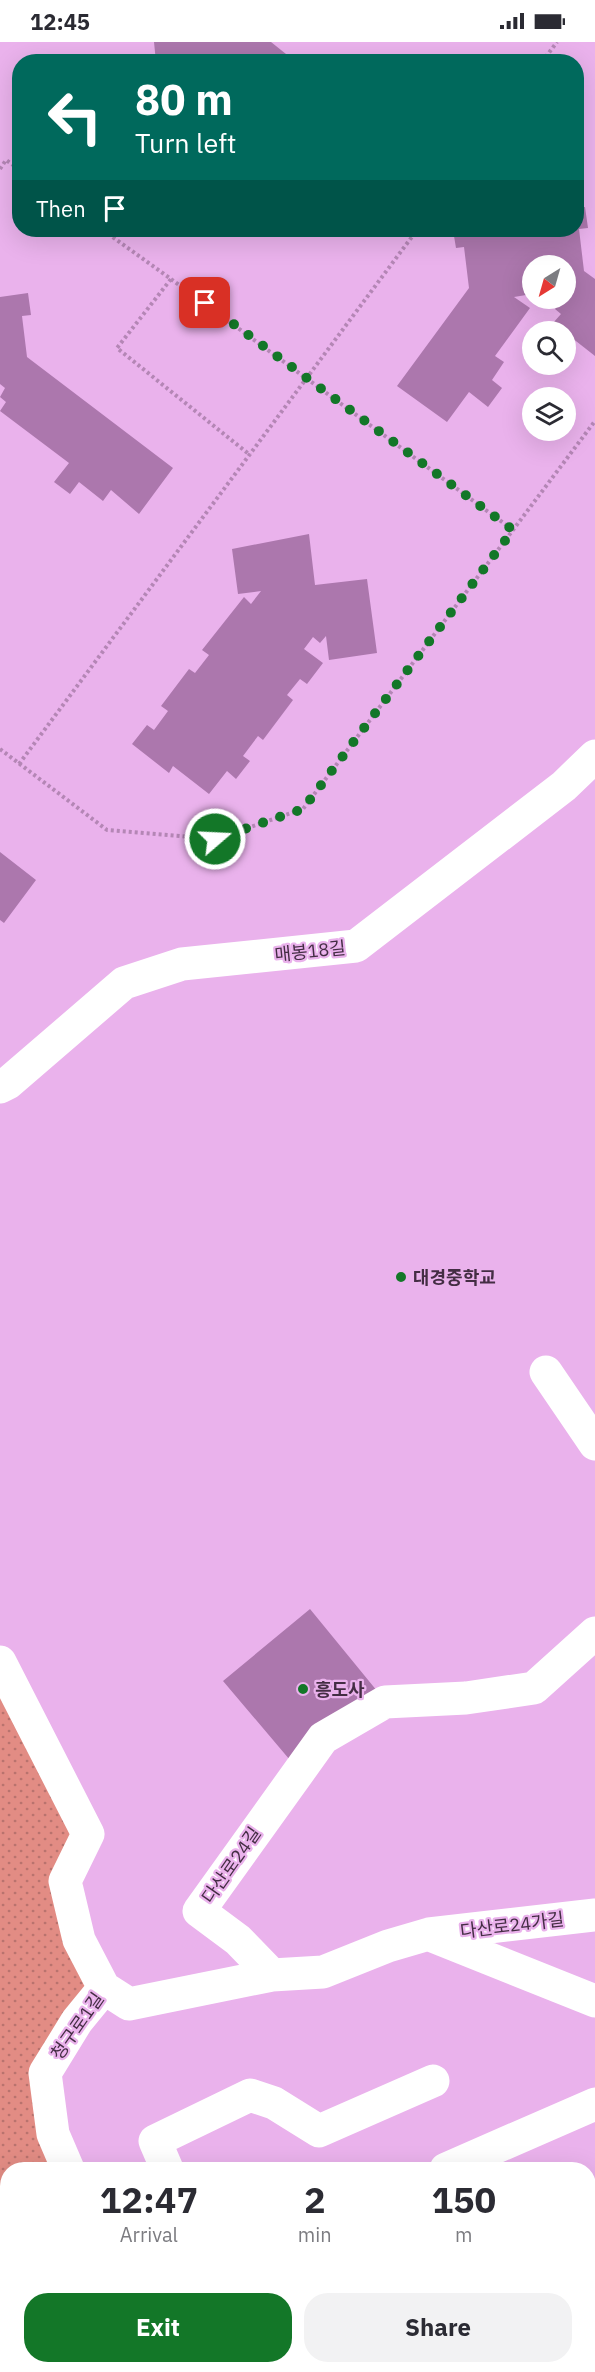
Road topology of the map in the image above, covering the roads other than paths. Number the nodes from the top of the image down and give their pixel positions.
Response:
1 (595, 756) edge
2 (0, 1087) edge
3 (546, 1372) dead end
4 (595, 1444) edge
5 (595, 1633) edge
6 (0, 1662) edge
7 (595, 1915) edge
8 (429, 1934) junction
9 (272, 1975) junction
10 (104, 1988) junction
11 (595, 2001) edge
12 (433, 2081) dead end
13 (595, 2104) edge
14 (65, 2162) edge
15 (164, 2162) edge
16 (462, 2162) edge

1 - 2 street, 매봉18길
3 - 4 street
5 - 9 street, 다산로24길
6 - 10 street, 청구로1길
7 - 8 street, 다산로24가길
8 - 9 street
8 - 11 street
9 - 10 street
10 - 14 street, 청구로1길
12 - 15 street
13 - 16 street

